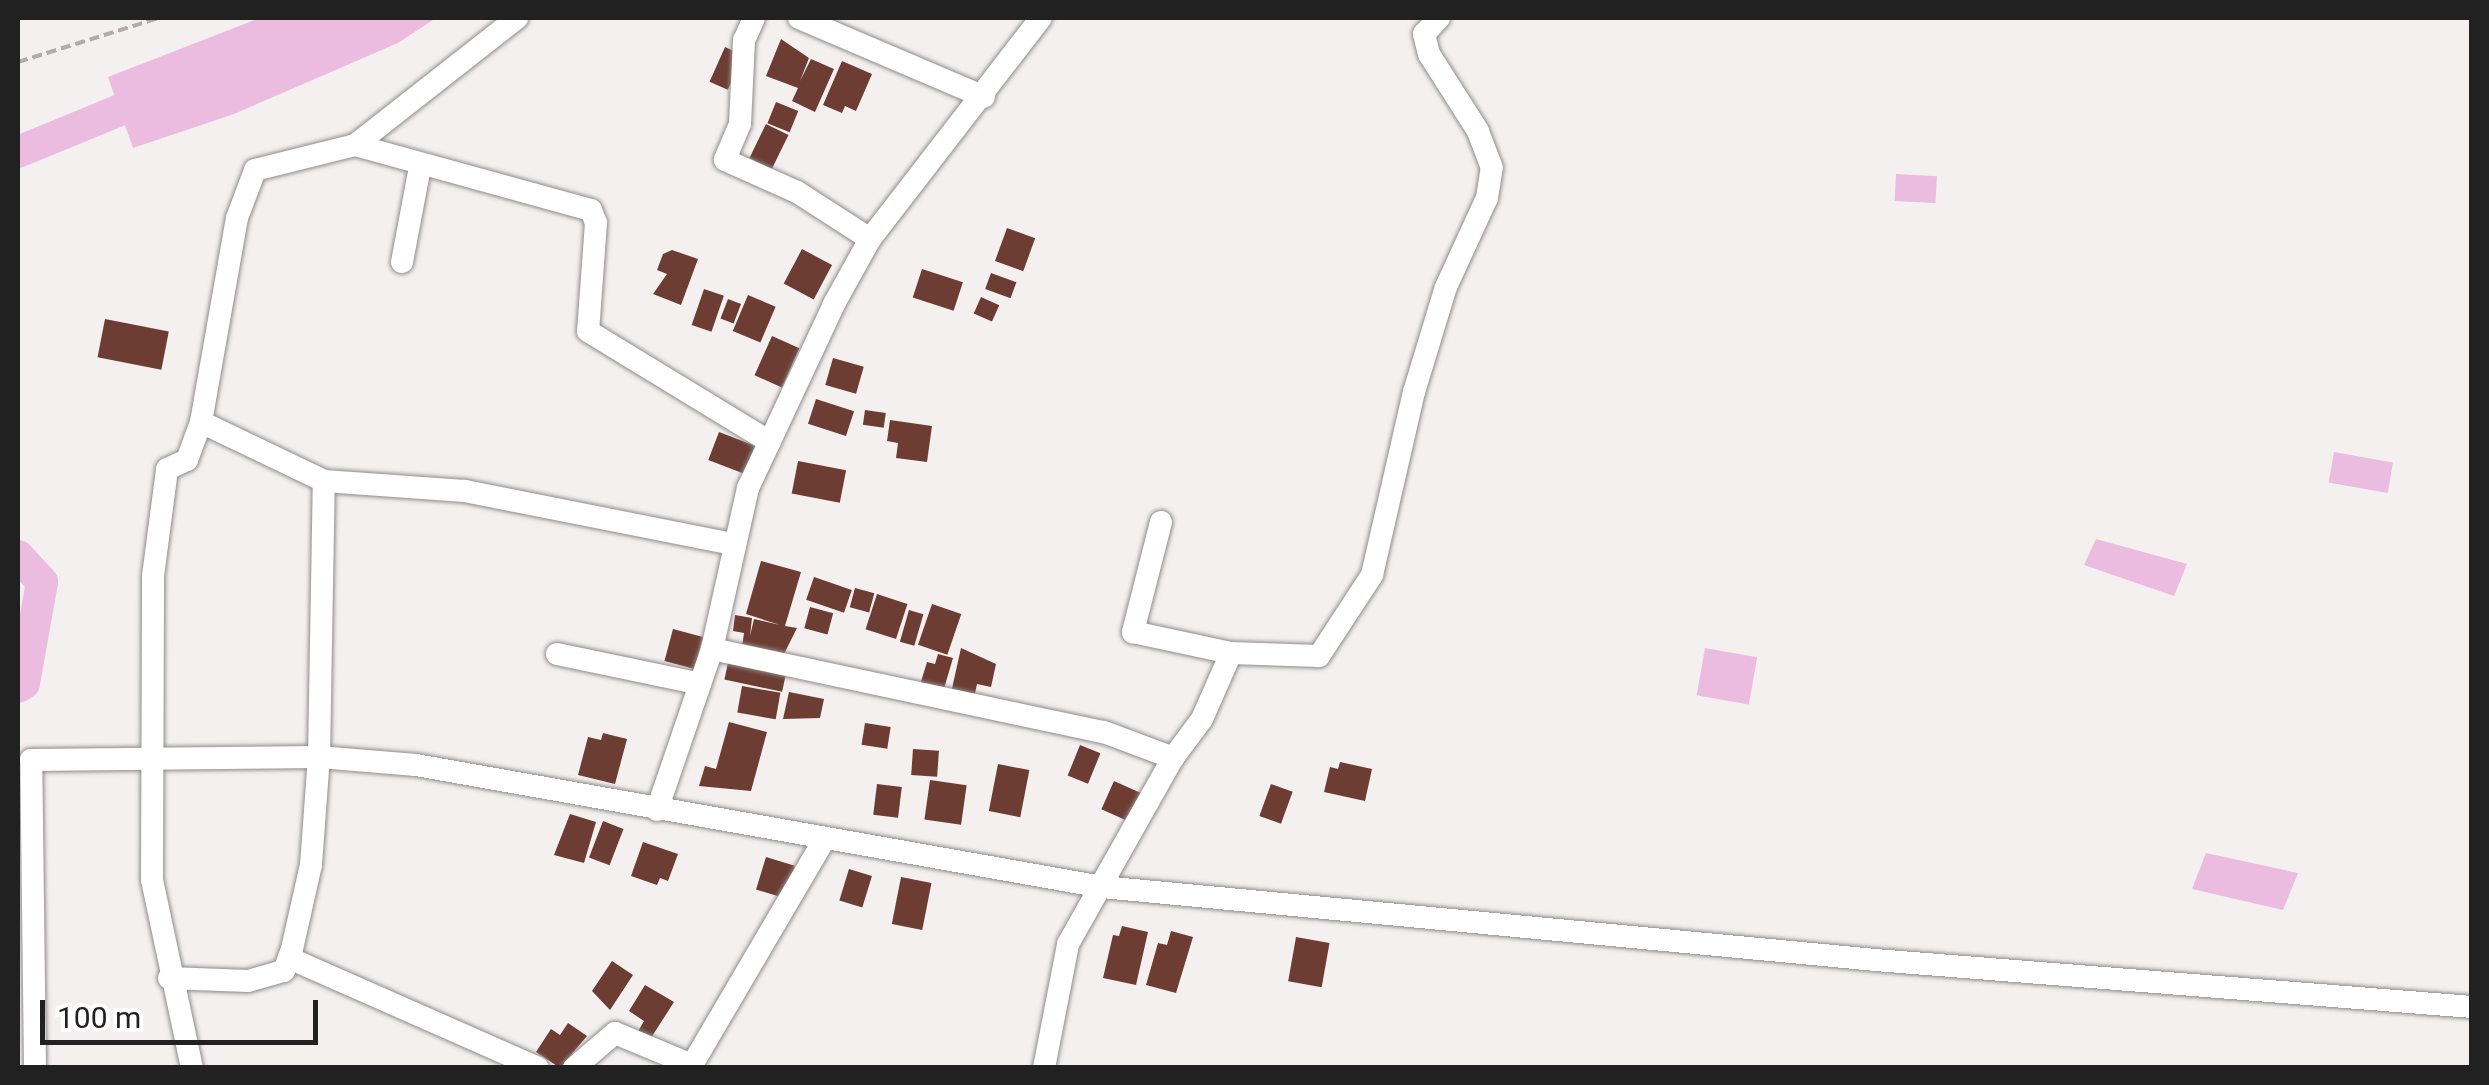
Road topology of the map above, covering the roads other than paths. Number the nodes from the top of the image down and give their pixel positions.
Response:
1 (517, 18) edge
2 (754, 18) edge
3 (799, 18) edge
4 (1037, 18) edge
5 (1439, 18) edge
6 (984, 97) junction
7 (355, 145) junction
8 (420, 167) junction
9 (870, 238) junction
10 (402, 262) dead end
11 (202, 422) junction
12 (770, 442) junction
13 (324, 481) junction
14 (1162, 522) dead end
15 (732, 544) junction
16 (712, 650) junction
17 (1231, 652) junction
18 (557, 654) dead end
19 (700, 684) junction
20 (319, 757) junction
21 (1173, 758) junction
22 (149, 760) junction
23 (657, 810) junction
24 (822, 842) junction
25 (1102, 887) junction
26 (288, 958) junction
27 (27, 969) edge
28 (169, 978) junction
29 (2472, 1007) edge
30 (35, 1068) edge
31 (192, 1068) edge
32 (538, 1068) edge
33 (574, 1068) edge
34 (1044, 1068) edge

1 - 7 street
2 - 9 street
3 - 6 street
4 - 6 street
5 - 17 street
6 - 9 street
7 - 8 street
7 - 11 street
8 - 10 street
8 - 12 street
9 - 12 street
11 - 13 street
11 - 22 street
12 - 15 street
13 - 15 street
13 - 20 street
14 - 17 street
15 - 16 street
16 - 19 street
16 - 21 street
17 - 21 street
18 - 19 street
19 - 23 street
20 - 22 street
20 - 23 street
20 - 26 street
21 - 25 street
22 - 27 street
22 - 28 street
23 - 24 street
24 - 25 street
24 - 33 street
25 - 29 street
25 - 34 street
26 - 28 street
26 - 32 street
27 - 30 street
28 - 31 street

